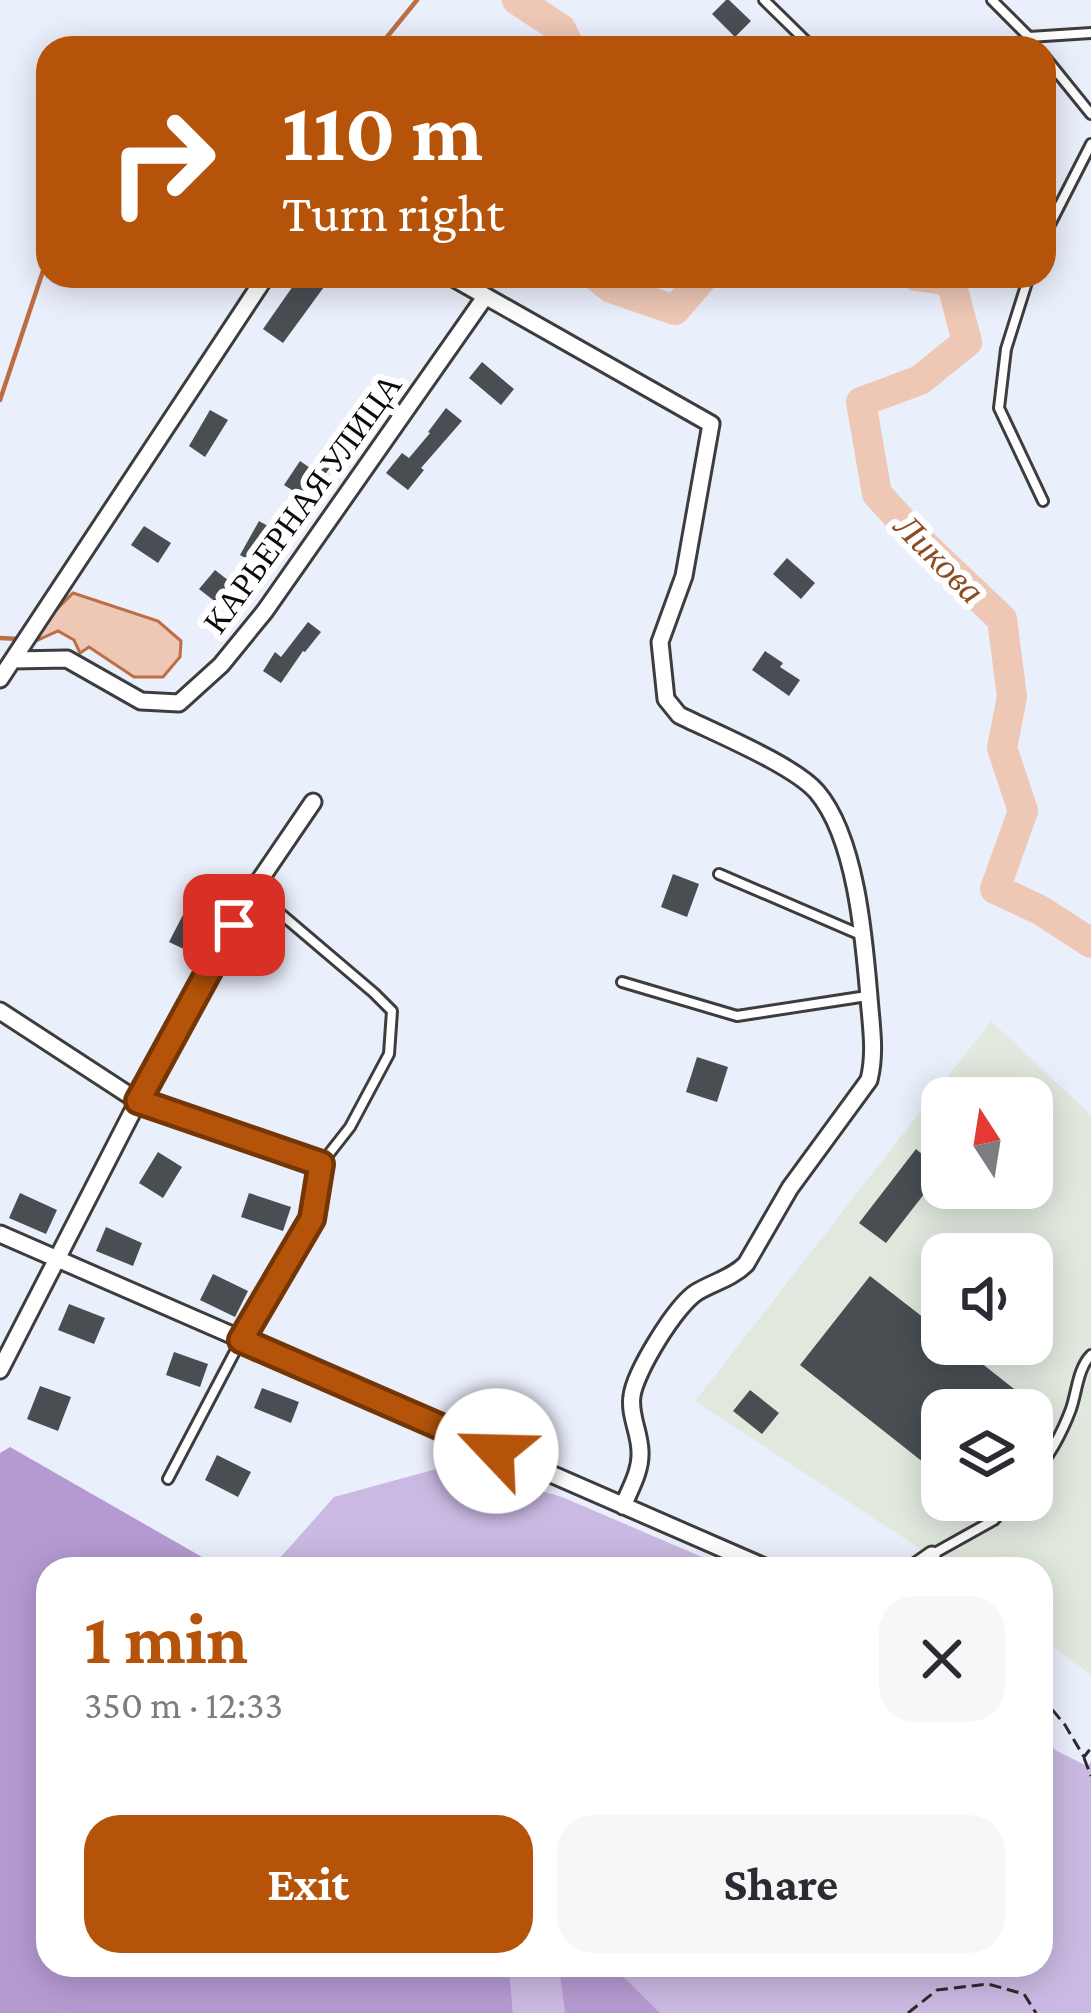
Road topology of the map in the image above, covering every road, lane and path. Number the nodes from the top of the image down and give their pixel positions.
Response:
1 (764, 0) edge
2 (992, 0) edge
3 (1091, 33) edge
4 (801, 36) edge
5 (1028, 36) edge
6 (1044, 36) edge
7 (1056, 71) edge
8 (1091, 114) edge
9 (1091, 144) edge
10 (1056, 213) edge
11 (258, 288) edge
12 (470, 288) edge
13 (1025, 288) edge
14 (485, 297) junction
15 (1043, 501) dead end
16 (14, 661) junction
17 (0, 679) edge
18 (313, 802) dead end
19 (719, 874) dead end
20 (253, 890) junction
21 (862, 936) junction
22 (622, 982) dead end
23 (868, 996) junction
24 (0, 1011) edge
25 (138, 1101) junction
26 (321, 1164) junction
27 (0, 1234) edge
28 (58, 1259) junction
29 (241, 1340) junction
30 (1091, 1355) edge
31 (0, 1370) edge
32 (1053, 1445) edge
33 (168, 1478) dead end
34 (623, 1507) junction
35 (992, 1521) edge
36 (932, 1555) joint
37 (741, 1557) edge
38 (929, 1557) edge
39 (1053, 1710) edge
40 (1091, 1748) edge
41 (1084, 1756) junction
42 (1091, 1776) edge
43 (908, 2013) edge
44 (1036, 2013) edge

1 - 4 lane
2 - 5 lane
3 - 6 lane
7 - 8 lane
9 - 10 lane
11 - 16 street
12 - 14 street
13 - 15 lane
14 - 16 street, КАРЬЕРНАЯ УЛИЦА
14 - 21 street
16 - 17 street
18 - 20 street
19 - 21 lane
20 - 25 street
20 - 26 lane
21 - 23 street
22 - 23 lane
23 - 34 street
24 - 25 street
25 - 26 street
25 - 28 street
26 - 29 lane
27 - 28 street
28 - 29 street
28 - 31 street
29 - 33 lane
29 - 34 street
30 - 32 lane
34 - 37 street
35 - 36 lane
36 - 38 street
39 - 41 path
40 - 41 path
41 - 42 path
43 - 44 path

